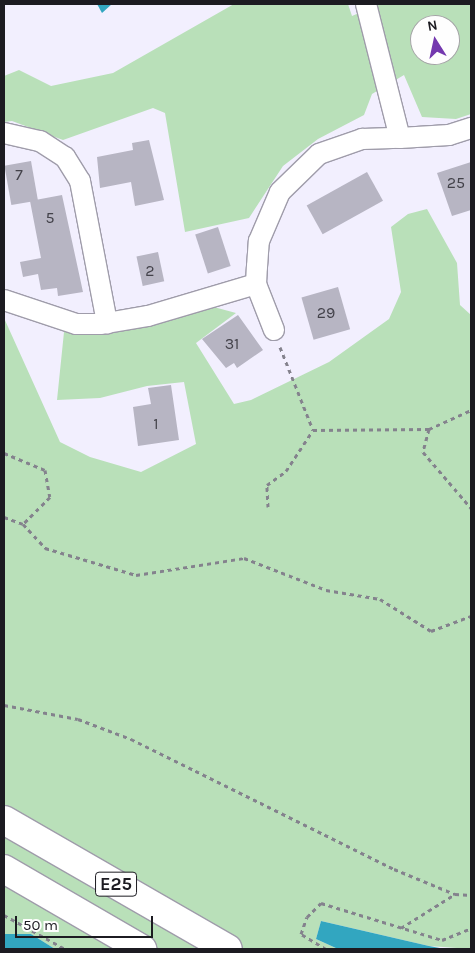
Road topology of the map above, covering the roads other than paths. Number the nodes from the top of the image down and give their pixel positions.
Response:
1 (366, 4) edge
2 (471, 128) edge
3 (4, 133) edge
4 (400, 138) junction
5 (256, 284) junction
6 (4, 300) edge
7 (107, 323) junction
8 (274, 330) road end
9 (4, 820) edge
10 (4, 870) edge
11 (142, 949) edge
12 (228, 949) edge

1 - 4 street
2 - 4 street
3 - 7 street
4 - 5 street
5 - 7 street
5 - 8 street
6 - 7 street
9 - 12 highway, E25
10 - 11 highway, E25

